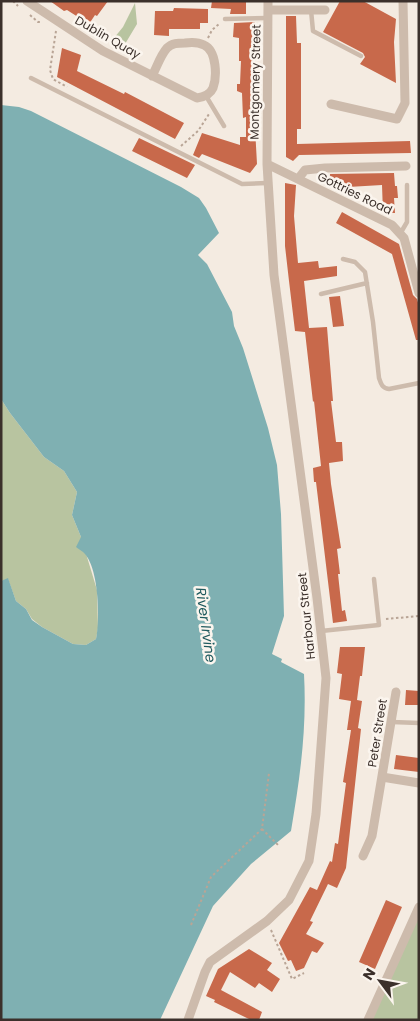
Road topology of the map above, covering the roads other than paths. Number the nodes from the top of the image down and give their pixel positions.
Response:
1 (401, 3) edge
2 (23, 4) edge
3 (268, 10) edge
4 (311, 10) junction
5 (325, 10) dead end
6 (224, 19) road end
7 (361, 56) dead end
8 (152, 76) junction
9 (31, 78) dead end
10 (206, 96) junction
11 (331, 104) dead end
12 (224, 126) dead end
13 (266, 164) junction
14 (406, 166) dead end
15 (298, 179) junction
16 (267, 183) junction
17 (407, 185) dead end
18 (400, 234) junction
19 (343, 259) dead end
20 (367, 283) junction
21 (419, 293) edge
22 (321, 294) dead end
23 (419, 383) edge
24 (374, 578) dead end
25 (321, 631) junction
26 (396, 692) dead end
27 (390, 722) junction
28 (419, 723) edge
29 (382, 778) junction
30 (419, 783) edge
31 (363, 856) dead end
32 (419, 907) edge
33 (188, 1020) edge
34 (368, 1020) edge

1 - 11 street
2 - 8 street, Dublin Quay
3 - 4 street
3 - 6 lane
3 - 13 street, Montgomery Street
4 - 5 street
4 - 7 lane
8 - 10 street, Dublin Quay
8 - 10 street
9 - 16 lane
10 - 12 lane
13 - 15 street, Gottries Road
13 - 16 street, Harbour Street
14 - 15 street
15 - 18 street, Gottries Road
16 - 25 street, Harbour Street
17 - 18 lane
18 - 21 street
19 - 20 lane
20 - 22 lane
20 - 23 lane
24 - 25 lane
25 - 33 street, Harbour Street
26 - 27 street, Peter Street
27 - 28 lane
27 - 29 street, Peter Street
29 - 30 street, Peter Street
29 - 31 street, Peter Street
32 - 34 street

